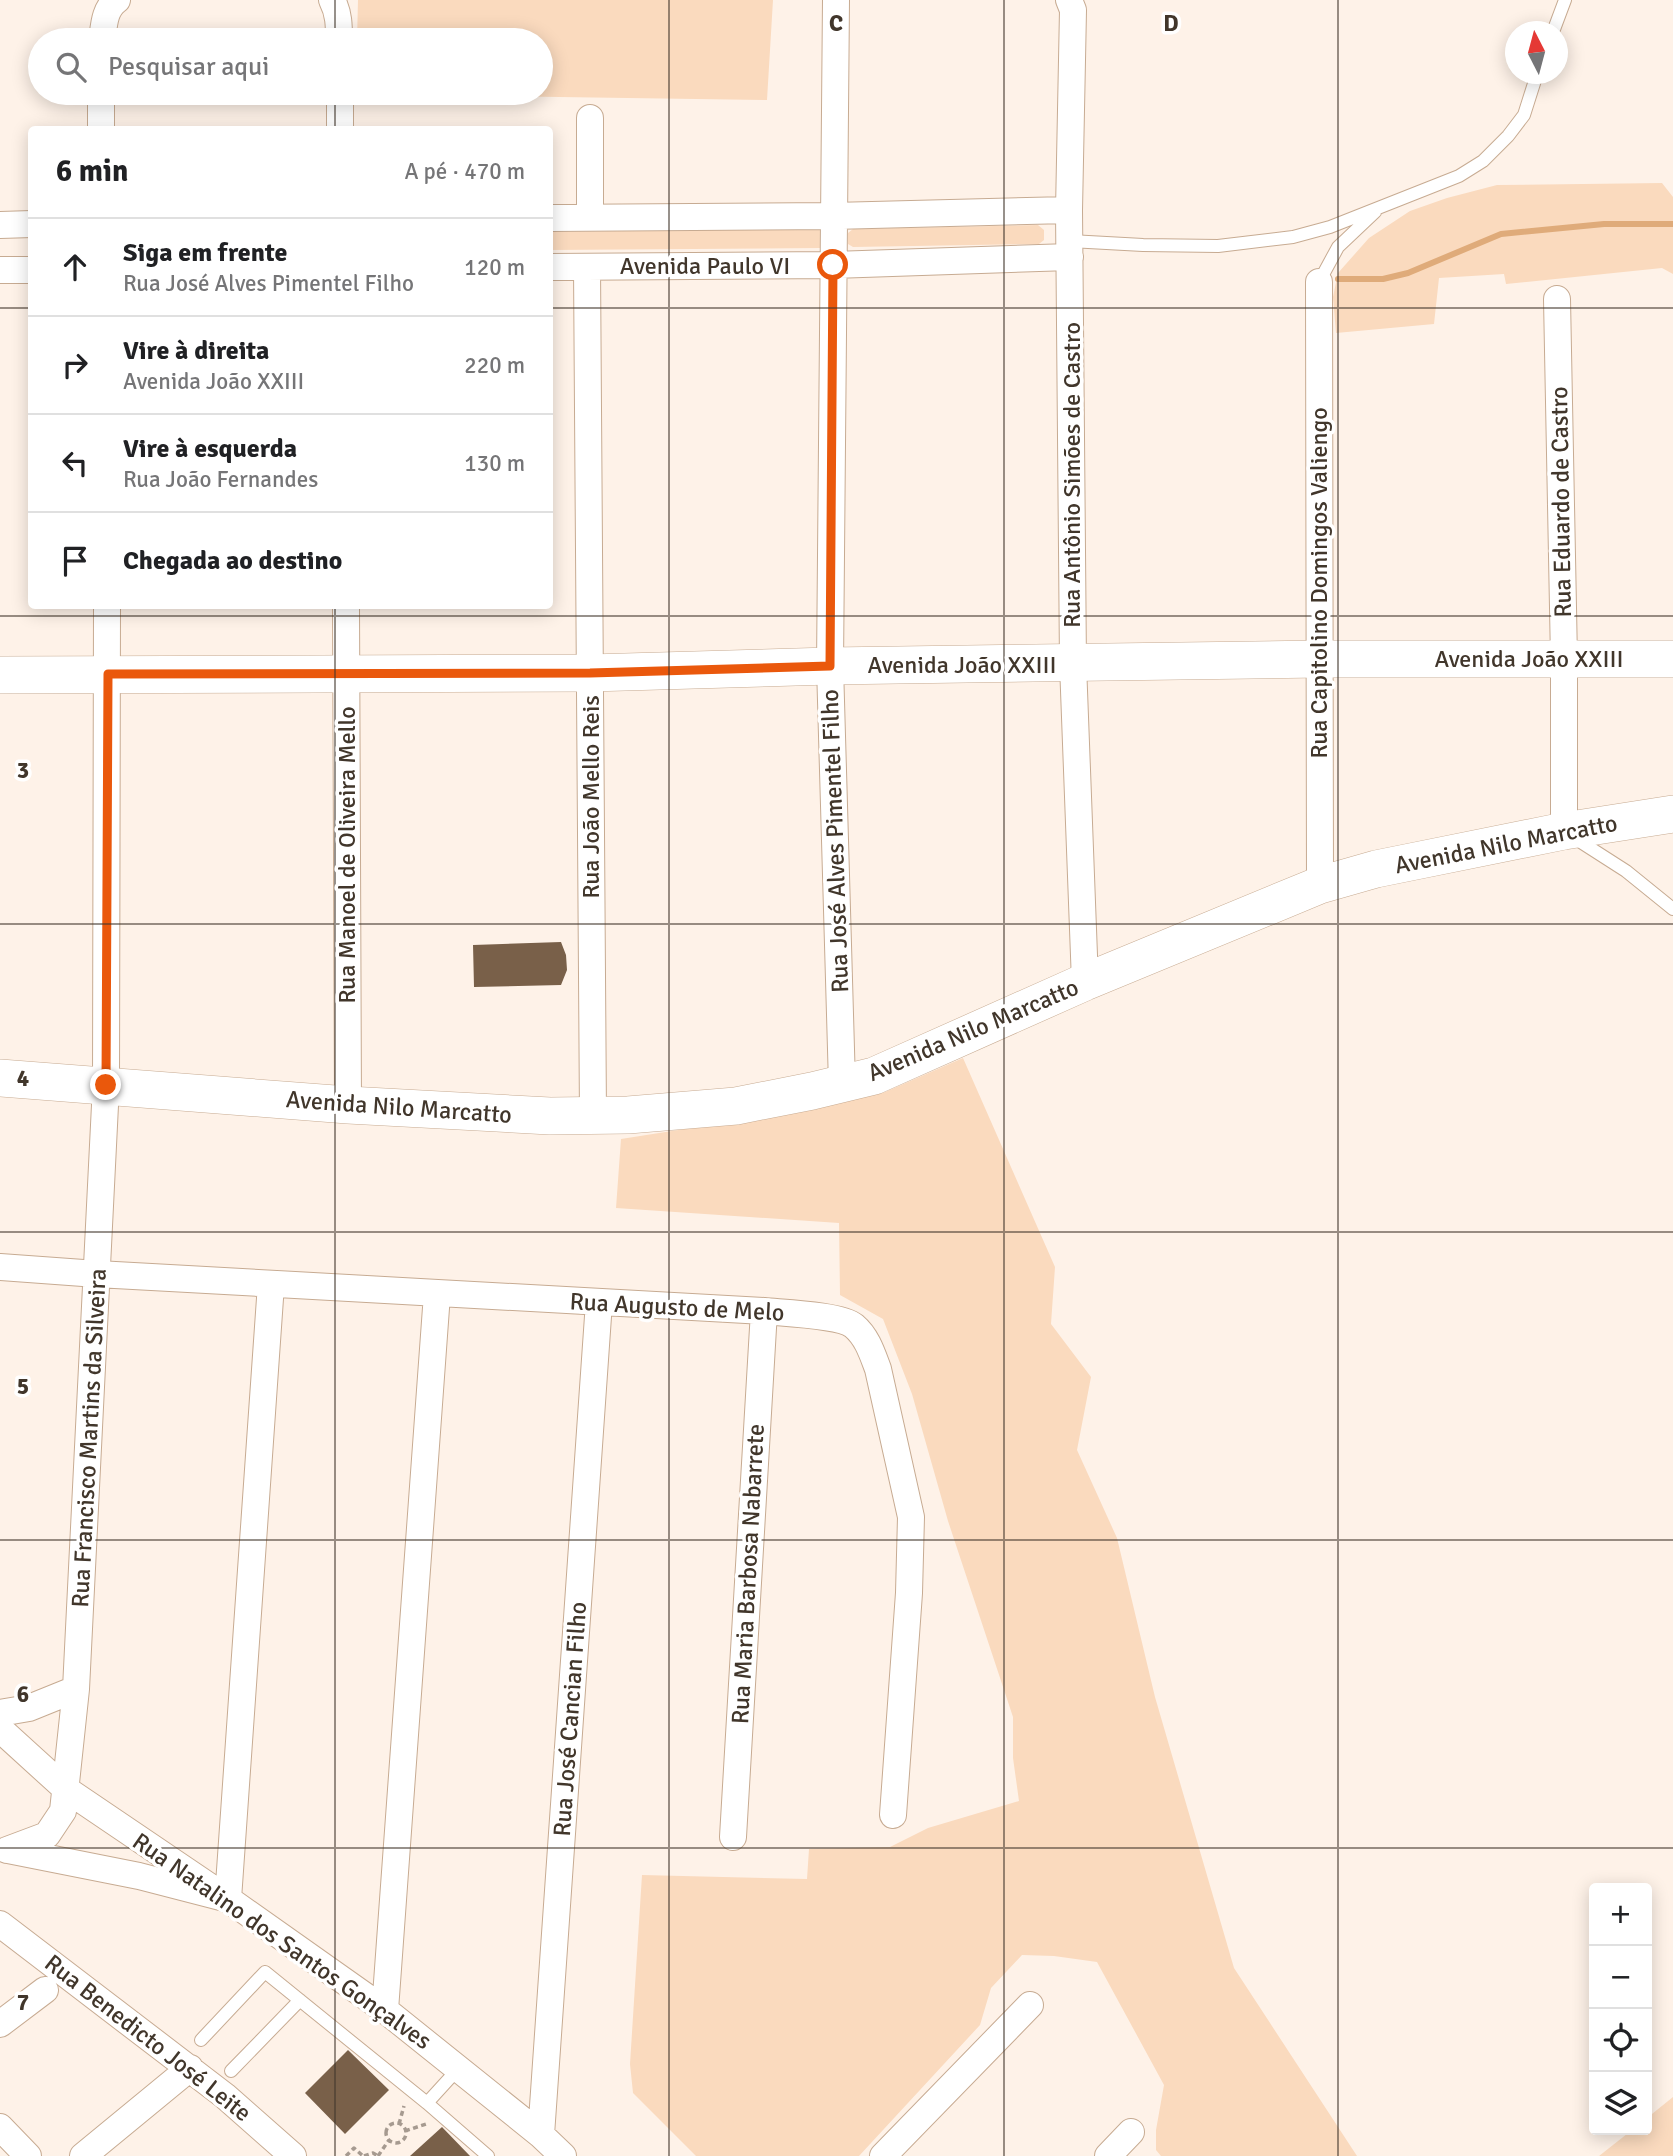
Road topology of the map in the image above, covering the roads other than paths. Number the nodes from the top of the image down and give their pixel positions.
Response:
1 (117, 0) edge
2 (1565, 0) edge
3 (835, 5) edge
4 (1071, 5) edge
5 (1557, 21) edge
6 (103, 28) edge
7 (1534, 84) edge
8 (101, 105) edge
9 (340, 105) edge
10 (590, 118) dead end
11 (101, 126) edge
12 (340, 126) edge
13 (1380, 208) junction
14 (1069, 210) junction
15 (833, 216) junction
16 (590, 217) junction
17 (553, 218) edge
18 (28, 224) edge
19 (0, 225) edge
20 (1070, 249) junction
21 (833, 265) junction
22 (553, 267) edge
23 (587, 267) junction
24 (0, 270) edge
25 (28, 270) edge
26 (1319, 282) joint
27 (1557, 299) dead end
28 (107, 609) edge
29 (346, 609) edge
30 (1319, 659) junction
31 (1564, 659) junction
32 (1673, 659) edge
33 (1073, 664) junction
34 (830, 666) junction
35 (590, 673) junction
36 (108, 674) junction
37 (347, 674) junction
38 (0, 675) edge
39 (1673, 814) edge
40 (1564, 831) junction
41 (1320, 885) junction
42 (1673, 909) edge
43 (1085, 982) junction
44 (0, 1078) edge
45 (842, 1084) junction
46 (106, 1085) junction
47 (348, 1105) junction
48 (593, 1116) junction
49 (0, 1266) edge
50 (97, 1274) junction
51 (271, 1284) junction
52 (437, 1294) junction
53 (599, 1303) junction
54 (764, 1311) junction
55 (76, 1689) junction
56 (0, 1713) edge
57 (0, 1729) edge
58 (66, 1790) junction
59 (893, 1815) dead end
60 (47, 1835) junction
61 (733, 1837) dead end
62 (4, 1849) edge
63 (61, 1860) junction
64 (228, 1899) junction
65 (0, 1924) edge
66 (45, 1990) dead end
67 (300, 2000) junction
68 (1030, 2005) dead end
69 (385, 2010) junction
70 (0, 2024) edge
71 (201, 2040) dead end
72 (190, 2068) junction
73 (458, 2069) junction
74 (231, 2071) dead end
75 (427, 2103) junction
76 (0, 2127) edge
77 (1131, 2132) dead end
78 (541, 2135) junction
79 (27, 2156) edge
80 (83, 2156) edge
81 (293, 2156) edge
82 (488, 2156) edge
83 (562, 2156) edge
84 (883, 2156) edge
85 (1108, 2156) edge

1 - 6 street
2 - 5 lane
3 - 15 street, Rua José Alves Pimentel Filho
4 - 14 street, Rua Antônio Simões de Castro
7 - 13 lane
8 - 11 street
9 - 12 street
10 - 16 street
13 - 20 lane
13 - 26 lane
14 - 15 street, Avenida Paulo VI
14 - 20 street, Rua Antônio Simões de Castro
15 - 16 street, Avenida Paulo VI
15 - 21 street, Rua José Alves Pimentel Filho
16 - 17 street, Avenida Paulo VI
18 - 19 street
20 - 21 street, Avenida Paulo VI
20 - 33 street, Rua Antônio Simões de Castro
21 - 23 street, Avenida Paulo VI
21 - 34 street, Rua José Alves Pimentel Filho
22 - 23 street, Avenida Paulo VI
23 - 35 street, Rua João Mello Reis
24 - 25 street
26 - 30 street, Rua Capitolino Domingos Valiengo
27 - 31 street, Rua Eduardo de Castro
28 - 36 street, Rua Francisco Martins da Silveira
29 - 37 street, Rua Manoel de Oliveira Mello
30 - 31 street, Avenida João XXIII
30 - 33 street, Avenida João XXIII
30 - 41 street, Rua Capitolino Domingos Valiengo
31 - 32 street, Avenida João XXIII
31 - 40 street, Rua Eduardo de Castro
33 - 34 street, Avenida João XXIII
33 - 43 street, Rua Antônio Simões de Castro
34 - 35 street, Avenida João XXIII
34 - 45 street, Rua José Alves Pimentel Filho
35 - 37 street, Avenida João XXIII
35 - 48 street, Rua João Mello Reis
36 - 37 street, Avenida João XXIII
36 - 38 street, Avenida João XXIII
36 - 46 street, Rua Francisco Martins da Silveira
37 - 47 street, Rua Manoel de Oliveira Mello
39 - 40 street, Avenida Nilo Marcatto
40 - 41 street, Avenida Nilo Marcatto
40 - 42 lane
41 - 43 street, Avenida Nilo Marcatto
43 - 45 street, Avenida Nilo Marcatto
44 - 46 street, Avenida Nilo Marcatto
45 - 48 street, Avenida Nilo Marcatto
46 - 47 street, Avenida Nilo Marcatto
46 - 50 street, Rua Francisco Martins da Silveira
47 - 48 street, Avenida Nilo Marcatto
49 - 50 street, Rua Augusto de Melo
50 - 51 street, Rua Augusto de Melo
50 - 55 street, Rua Francisco Martins da Silveira
51 - 52 street, Rua Augusto de Melo
51 - 64 street
52 - 53 street, Rua Augusto de Melo
52 - 69 street
53 - 54 street, Rua Augusto de Melo
53 - 78 street, Rua José Cancian Filho
54 - 59 street, Rua Augusto de Melo
54 - 61 street, Rua Maria Barbosa Nabarrete
55 - 56 street
55 - 58 street, Rua Francisco Martins da Silveira
57 - 58 street, Rua Natalino dos Santos Gonçalves
58 - 60 street, Rua Francisco Martins da Silveira
58 - 64 street, Rua Natalino dos Santos Gonçalves
60 - 62 street
60 - 63 street
62 - 63 street
63 - 64 street
64 - 69 street, Rua Natalino dos Santos Gonçalves
65 - 72 street, Rua Benedicto José Leite
66 - 70 street
67 - 71 lane
67 - 74 lane
67 - 75 lane
68 - 84 street
69 - 73 street, Rua Natalino dos Santos Gonçalves
72 - 80 street
72 - 81 street, Rua Benedicto José Leite
73 - 75 lane
73 - 78 street, Rua Natalino dos Santos Gonçalves
75 - 82 lane
76 - 79 street
77 - 85 street
78 - 83 street, Rua Natalino dos Santos Gonçalves

